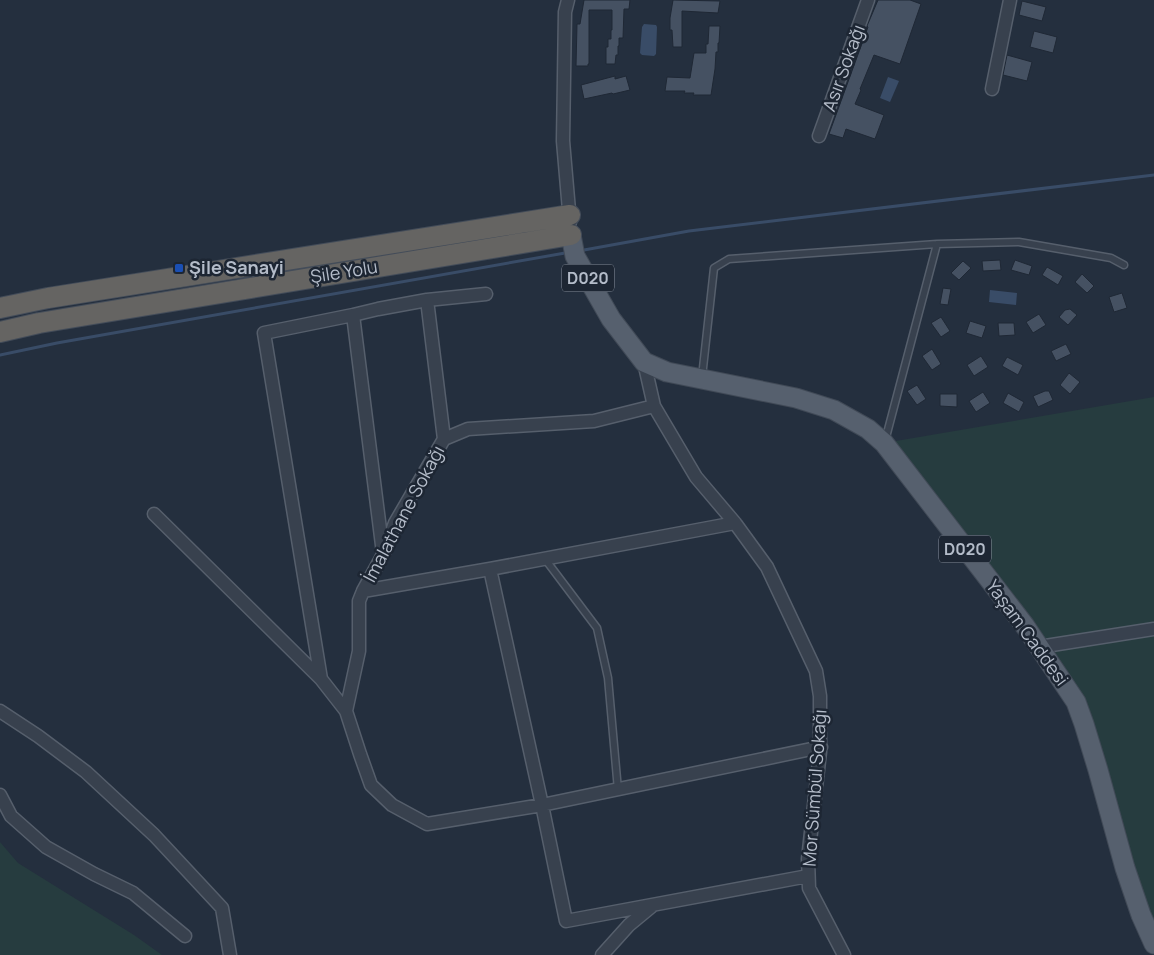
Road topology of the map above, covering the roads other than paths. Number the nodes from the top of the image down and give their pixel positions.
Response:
1 (868, 0) edge
2 (1010, 0) edge
3 (567, 6) edge
4 (992, 89) dead end
5 (820, 136) dead end
6 (570, 215) junction
7 (571, 235) junction
8 (937, 244) junction
9 (1124, 264) dead end
10 (486, 294) dead end
11 (48, 298) junction
12 (0, 300) edge
13 (427, 300) junction
14 (0, 308) edge
15 (353, 315) junction
16 (0, 332) edge
17 (644, 362) junction
18 (701, 379) junction
19 (654, 406) junction
20 (444, 439) junction
21 (884, 443) junction
22 (154, 514) dead end
23 (736, 523) junction
24 (383, 555) junction
25 (545, 559) junction
26 (490, 569) junction
27 (363, 591) junction
28 (1154, 629) edge
29 (1039, 647) junction
30 (320, 679) junction
31 (0, 711) edge
32 (346, 711) junction
33 (821, 747) junction
34 (618, 790) junction
35 (0, 796) edge
36 (542, 805) junction
37 (808, 876) junction
38 (654, 904) junction
39 (185, 936) dead end
40 (1154, 944) edge
41 (230, 955) edge
42 (602, 955) edge
43 (844, 955) edge

1 - 5 street, Asır Sokağı
2 - 4 street
3 - 6 street
6 - 7 street
6 - 11 highway, Şile Yolu
7 - 16 highway, Şile Yolu
7 - 17 main road, Yaşam Caddesi / D020
8 - 9 lane
8 - 18 lane
8 - 21 lane
10 - 13 street
11 - 12 highway
11 - 14 highway, Şile Yolu
13 - 15 street
13 - 20 street
15 - 24 street
15 - 30 street
17 - 18 main road, Yaşam Caddesi / D020
17 - 19 street, Mor Sümbül Sokağı
18 - 21 main road, Yaşam Caddesi / D020
19 - 20 street, İmalathane Sokağı
19 - 23 street, Mor Sümbül Sokağı
20 - 24 street, İmalathane Sokağı
21 - 29 main road, Yaşam Caddesi / D020
22 - 30 street
23 - 25 street
23 - 33 street, Mor Sümbül Sokağı
24 - 27 street, İmalathane Sokağı
25 - 26 street
25 - 34 lane
26 - 27 street
26 - 36 street
27 - 32 street, İmalathane Sokağı
28 - 29 street
29 - 40 main road, Yaşam Caddesi / D020
30 - 32 street
31 - 41 street
32 - 36 street
33 - 34 street
33 - 37 street, Mor Sümbül Sokağı
34 - 36 street
35 - 39 street
36 - 38 street
37 - 38 street
37 - 43 street, Mor Sümbül Sokağı
38 - 42 street

